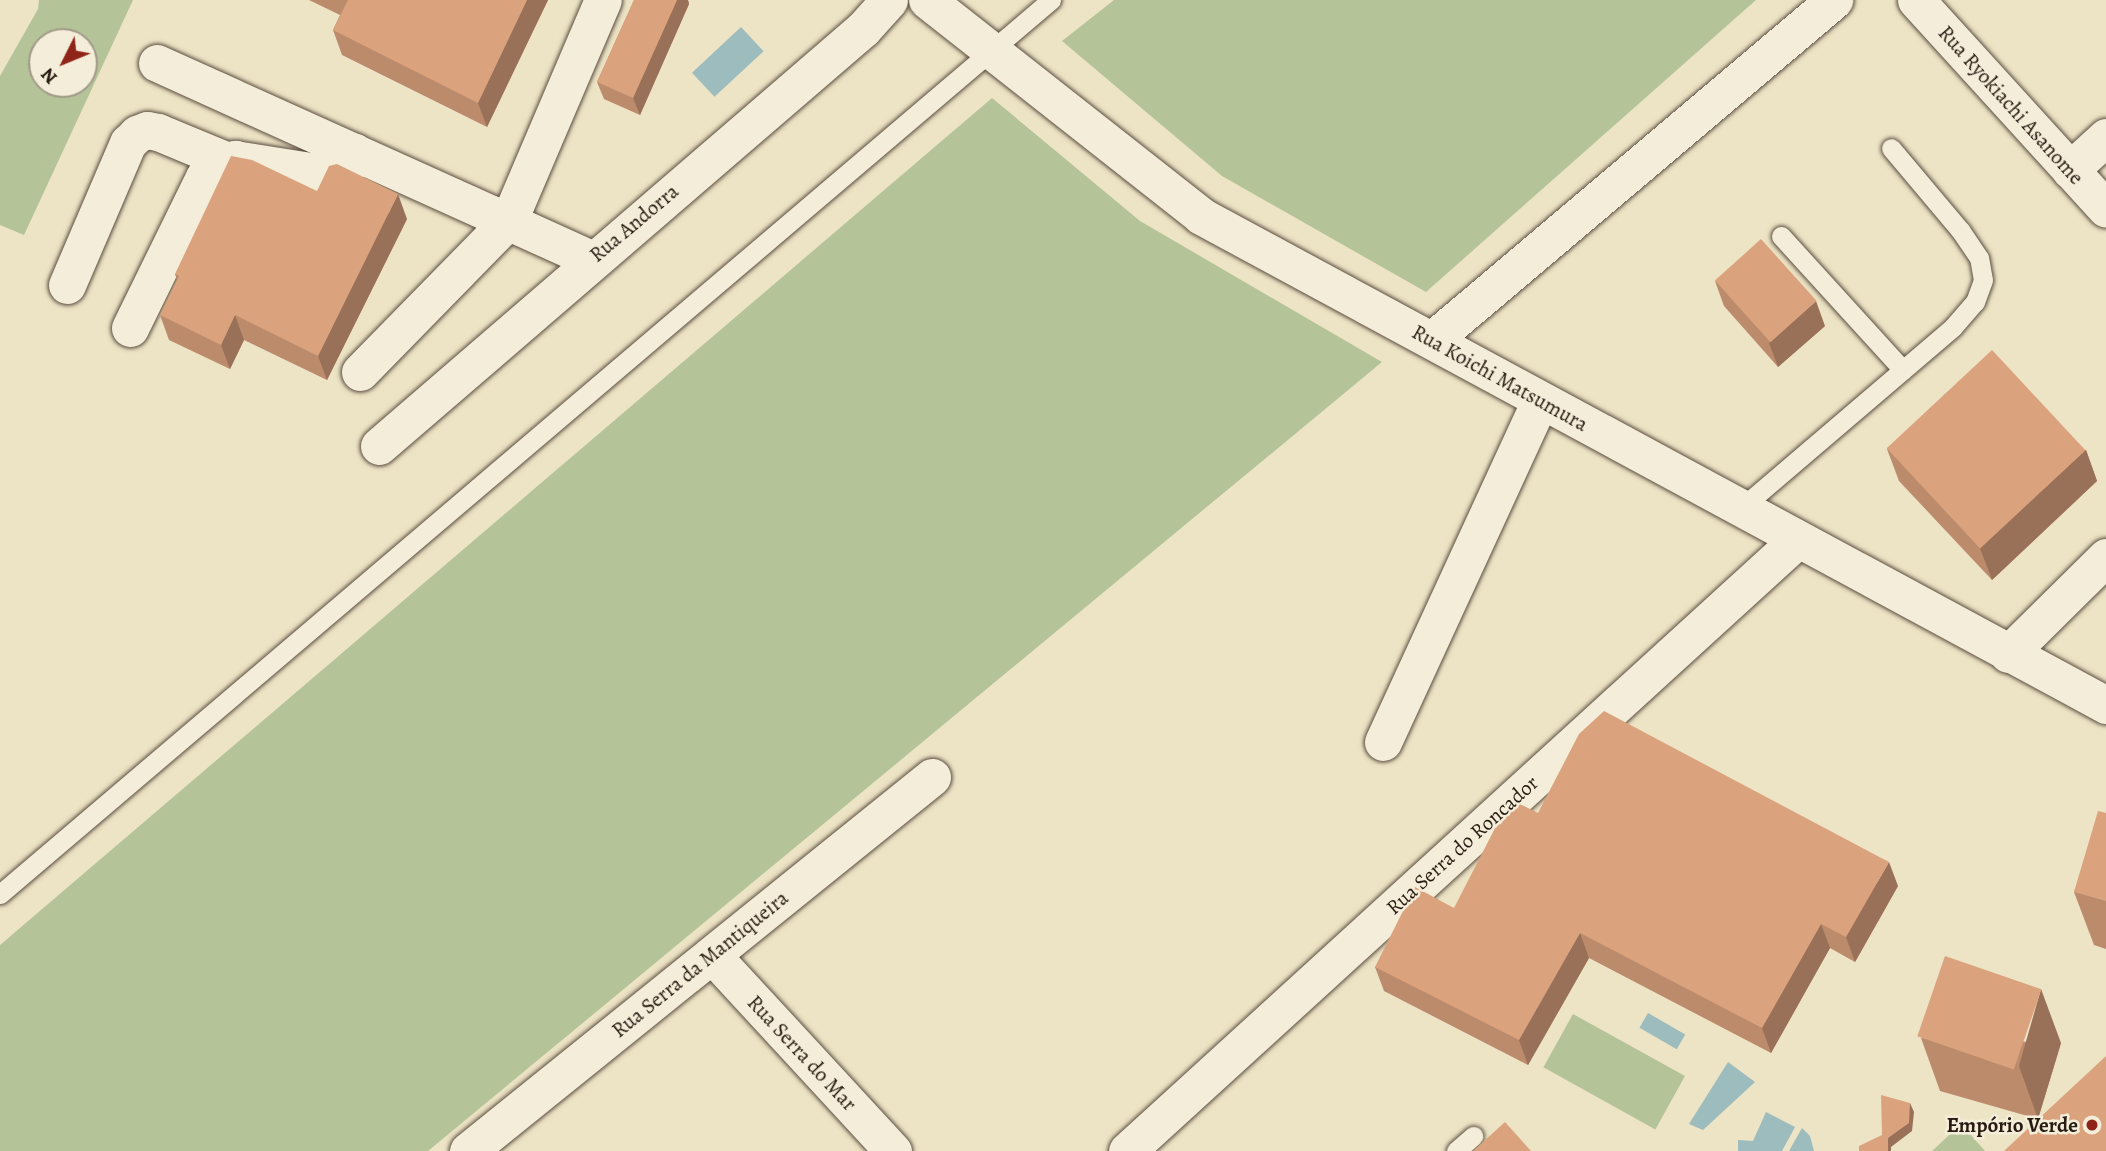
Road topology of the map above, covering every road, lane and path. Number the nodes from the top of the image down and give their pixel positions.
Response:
1 (603, 0) edge
2 (889, 0) edge
3 (927, 0) edge
4 (1051, 0) edge
5 (1834, 0) edge
6 (1916, 0) edge
7 (993, 52) junction
8 (158, 63) dead end
9 (2106, 137) edge
10 (1891, 148) dead end
11 (354, 151) junction
12 (223, 159) junction
13 (2070, 170) junction
14 (2106, 209) edge
15 (509, 220) junction
16 (1781, 236) dead end
17 (592, 259) junction
18 (67, 285) dead end
19 (130, 328) dead end
20 (1432, 340) junction
21 (1903, 370) junction
22 (360, 372) dead end
23 (1540, 400) junction
24 (379, 446) dead end
25 (1740, 509) junction
26 (1797, 540) junction
27 (2106, 557) edge
28 (2008, 654) junction
29 (2106, 705) edge
30 (1383, 742) dead end
31 (932, 777) dead end
32 (0, 894) edge
33 (712, 955) junction
34 (1472, 1136) dead end
35 (468, 1151) edge
36 (893, 1151) edge
37 (1127, 1151) edge
38 (1456, 1151) edge

1 - 15 street
2 - 17 street, Rua Andorra
3 - 7 street, Rua Koichi Matsumura
4 - 7 lane
5 - 20 street
6 - 13 street, Rua Ryokiachi Asanome
7 - 20 street, Rua Koichi Matsumura
7 - 32 lane
8 - 11 street
9 - 13 street
10 - 21 lane
11 - 12 street
11 - 15 street
12 - 18 street
12 - 19 street
13 - 14 street, Rua Ryokiachi Asanome
15 - 17 street
15 - 22 street
16 - 21 lane
17 - 24 street, Rua Andorra
20 - 23 street, Rua Koichi Matsumura
21 - 25 lane
23 - 25 street, Rua Koichi Matsumura
23 - 30 street
25 - 26 street, Rua Koichi Matsumura
26 - 28 street, Rua Koichi Matsumura
26 - 37 street, Rua Serra do Roncador
27 - 28 street
28 - 29 street, Rua Koichi Matsumura
31 - 33 street, Rua Serra da Mantiqueira
33 - 35 street, Rua Serra da Mantiqueira
33 - 36 street, Rua Serra do Mar
34 - 38 lane

